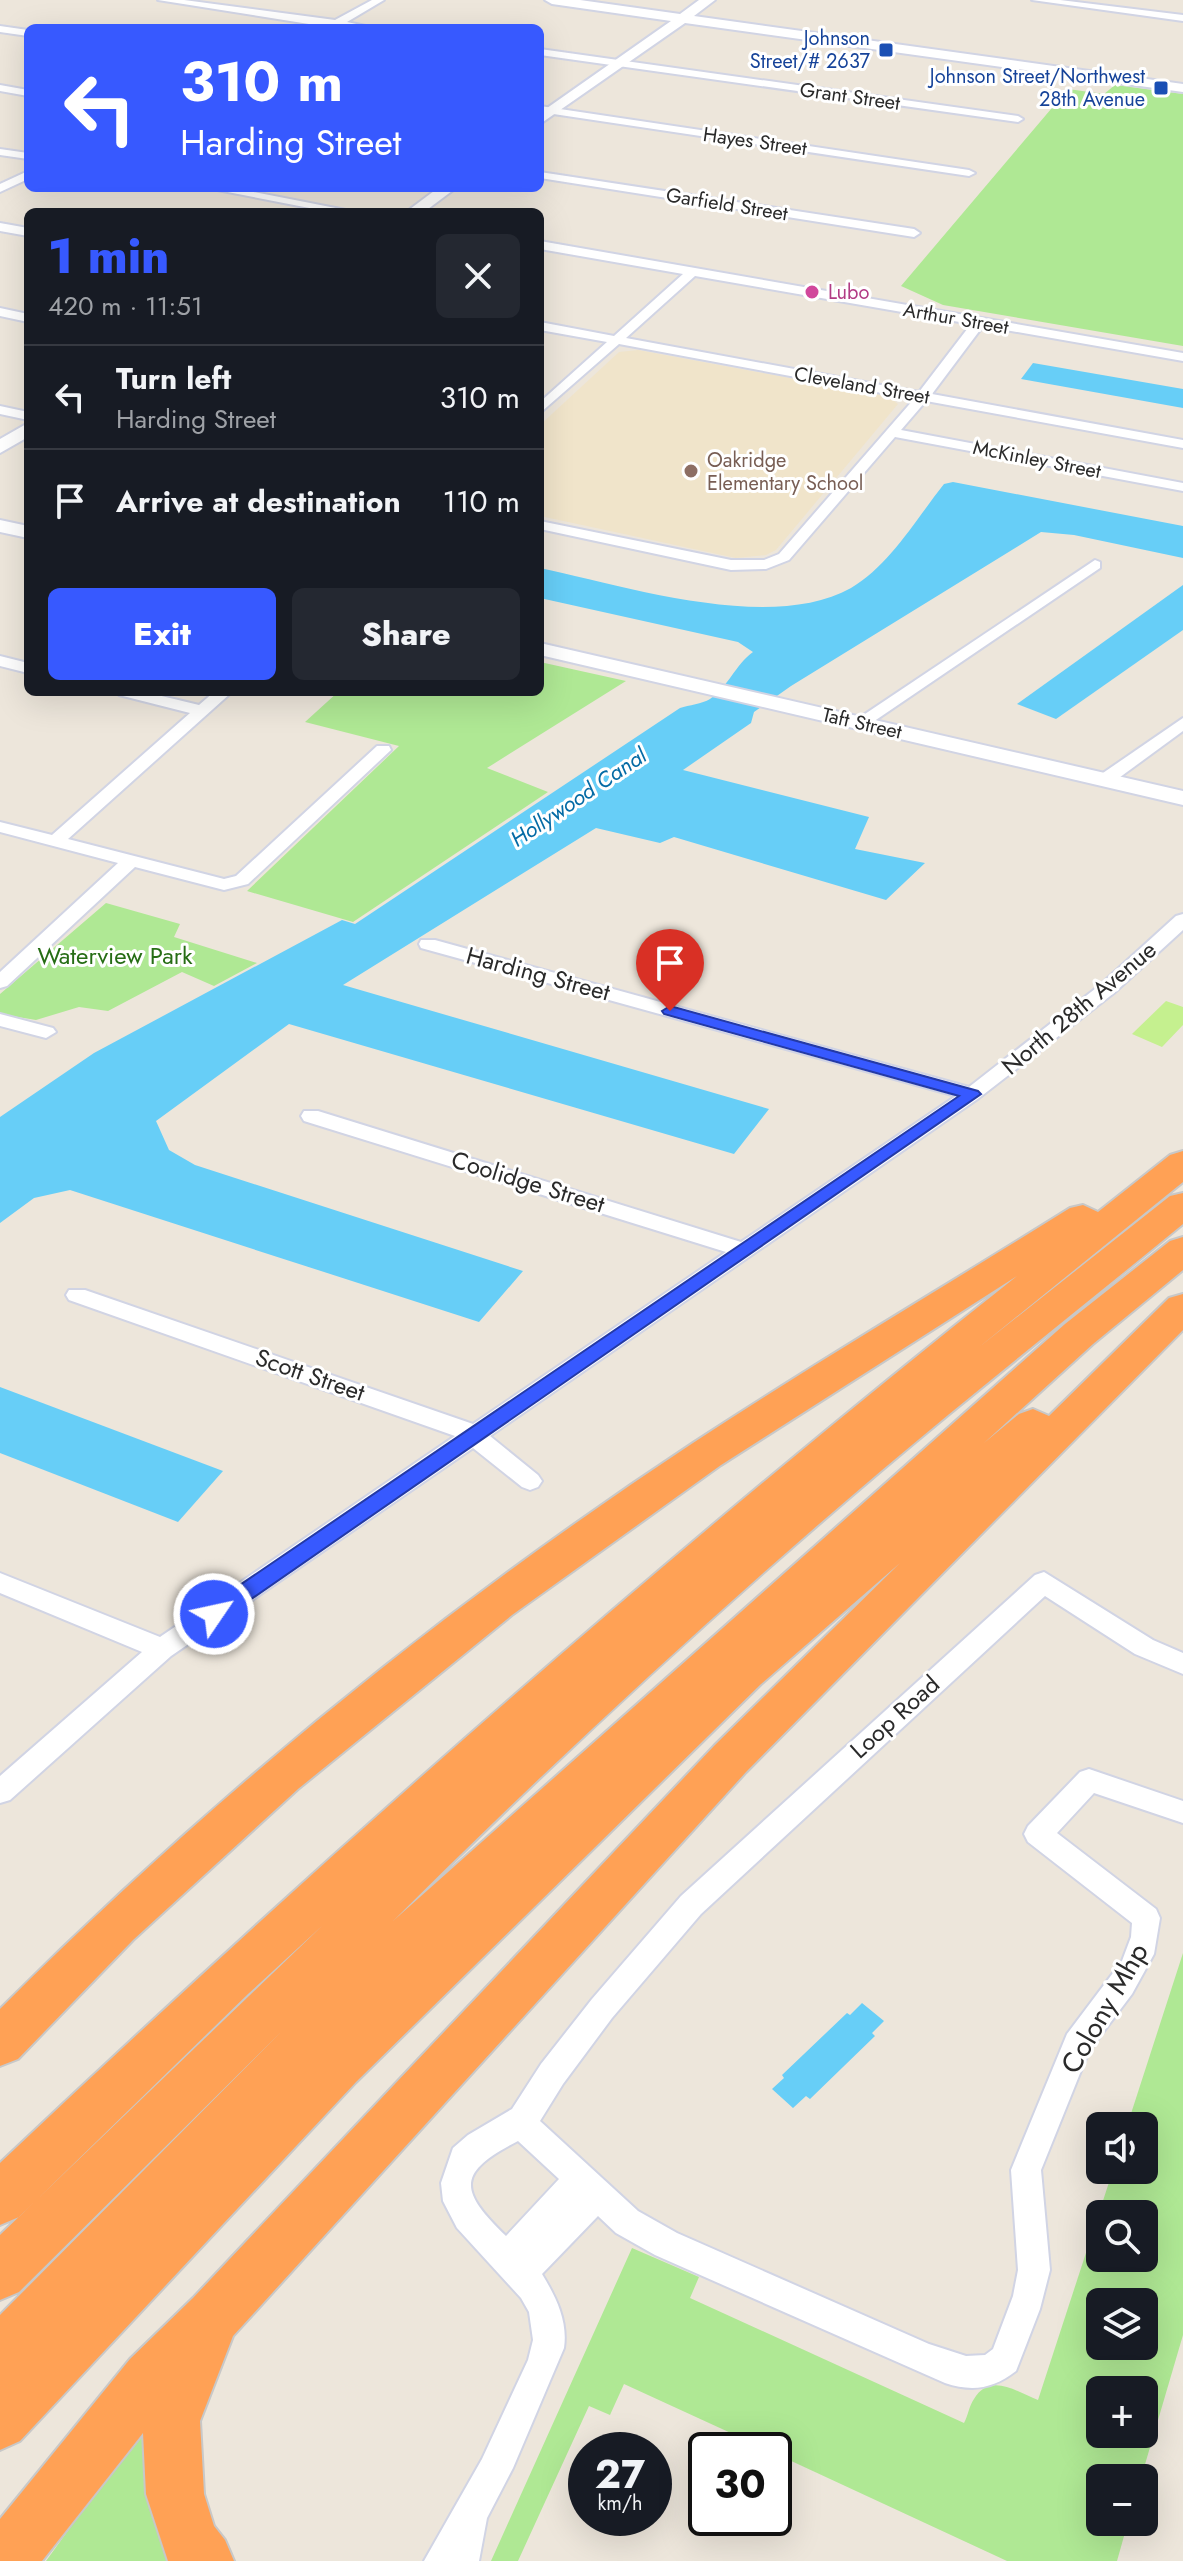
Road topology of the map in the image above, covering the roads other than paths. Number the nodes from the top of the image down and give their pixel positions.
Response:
1 (163, 0) edge
2 (379, 0) edge
3 (552, 0) edge
4 (708, 0) edge
5 (1037, 0) edge
6 (1157, 0) edge
7 (1144, 13) junction
8 (683, 18) junction
9 (1183, 18) edge
10 (320, 24) edge
11 (337, 24) edge
12 (0, 29) edge
13 (24, 32) edge
14 (544, 53) edge
15 (617, 63) junction
16 (0, 88) edge
17 (1183, 88) edge
18 (24, 92) edge
19 (544, 113) edge
20 (1018, 119) dead end
21 (0, 152) edge
22 (24, 155) edge
23 (969, 173) dead end
24 (24, 176) edge
25 (544, 176) edge
26 (0, 189) edge
27 (235, 192) edge
28 (442, 192) edge
29 (325, 208) edge
30 (420, 208) edge
31 (0, 227) edge
32 (24, 231) edge
33 (914, 233) dead end
34 (544, 246) edge
35 (693, 271) junction
36 (0, 312) edge
37 (24, 317) edge
38 (979, 322) junction
39 (544, 327) edge
40 (617, 340) junction
41 (1183, 357) edge
42 (923, 396) junction
43 (544, 405) edge
44 (0, 410) edge
45 (24, 415) edge
46 (24, 432) edge
47 (891, 432) junction
48 (1183, 444) edge
49 (0, 447) edge
50 (1183, 487) edge
51 (0, 526) edge
52 (544, 526) edge
53 (24, 531) edge
54 (1095, 565) dead end
55 (544, 650) edge
56 (0, 661) edge
57 (24, 667) edge
58 (141, 696) edge
59 (219, 696) edge
60 (202, 711) junction
61 (861, 722) junction
62 (1183, 723) edge
63 (383, 750) dead end
64 (1106, 779) junction
65 (1183, 798) edge
66 (0, 827) edge
67 (55, 842) junction
68 (132, 860) junction
69 (1183, 920) edge
70 (428, 944) dead end
71 (0, 982) edge
72 (0, 1020) edge
73 (46, 1032) dead end
74 (972, 1094) junction
75 (311, 1116) dead end
76 (1177, 1182) edge
77 (744, 1250) junction
78 (1183, 1250) edge
79 (77, 1295) dead end
80 (1183, 1296) edge
81 (1183, 1307) edge
82 (475, 1437) junction
83 (530, 1481) dead end
84 (0, 1583) edge
85 (162, 1649) junction
86 (1183, 1664) edge
87 (0, 1792) edge
88 (1183, 1812) edge
89 (0, 2043) edge
90 (520, 2123) junction
91 (588, 2188) junction
92 (0, 2199) edge
93 (515, 2265) junction
94 (0, 2273) edge
95 (213, 2317) junction
96 (0, 2355) edge
97 (0, 2421) edge
98 (471, 2514) junction
99 (4, 2561) edge
100 (204, 2561) edge
101 (441, 2561) edge
102 (462, 2561) edge

1 - 10 street
2 - 11 street
3 - 8 street
4 - 8 street
5 - 7 street
6 - 7 street
7 - 9 street
8 - 15 street
8 - 17 street
12 - 13 street
14 - 15 street, Grant Street
15 - 19 street
15 - 20 street, Grant Street
16 - 18 street
19 - 23 street, Hayes Street
21 - 22 street
24 - 26 street
25 - 33 street, Garfield Street
27 - 29 street
28 - 30 street
31 - 32 street
34 - 35 street, Arthur Street
35 - 38 street, Arthur Street
35 - 40 street
36 - 37 street
38 - 41 street, Arthur Street
38 - 42 street
39 - 40 street, Cleveland Street
40 - 42 street, Cleveland Street
40 - 43 street
42 - 47 street
42 - 48 street, Cleveland Street
44 - 45 street
46 - 49 street
47 - 50 street, McKinley Street
47 - 52 street
51 - 53 street
54 - 61 street
55 - 61 street, Taft Street
56 - 57 street
58 - 60 street
59 - 60 street
60 - 67 street
61 - 64 street, Taft Street
62 - 64 street
63 - 68 street
64 - 65 street, Taft Street
66 - 67 street
67 - 68 street
68 - 71 street
69 - 74 street, North 28th Avenue
70 - 74 street, Harding Street
72 - 73 street
74 - 77 street, North 28th Avenue
75 - 77 street, Coolidge Street
76 - 89 highway
76 - 92 highway
76 - 94 highway
77 - 82 street, North 28th Avenue
78 - 96 highway
79 - 82 street, Scott Street
80 - 97 highway
81 - 95 highway
82 - 83 street, Scott Street
82 - 85 street, North 28th Avenue
84 - 85 street
85 - 87 street, North 28th Avenue
86 - 90 street, Loop Road
88 - 91 street, Colony Mhp
90 - 91 street
90 - 93 street
91 - 93 street
93 - 98 street
95 - 99 highway
95 - 100 highway
98 - 101 street
98 - 102 street

